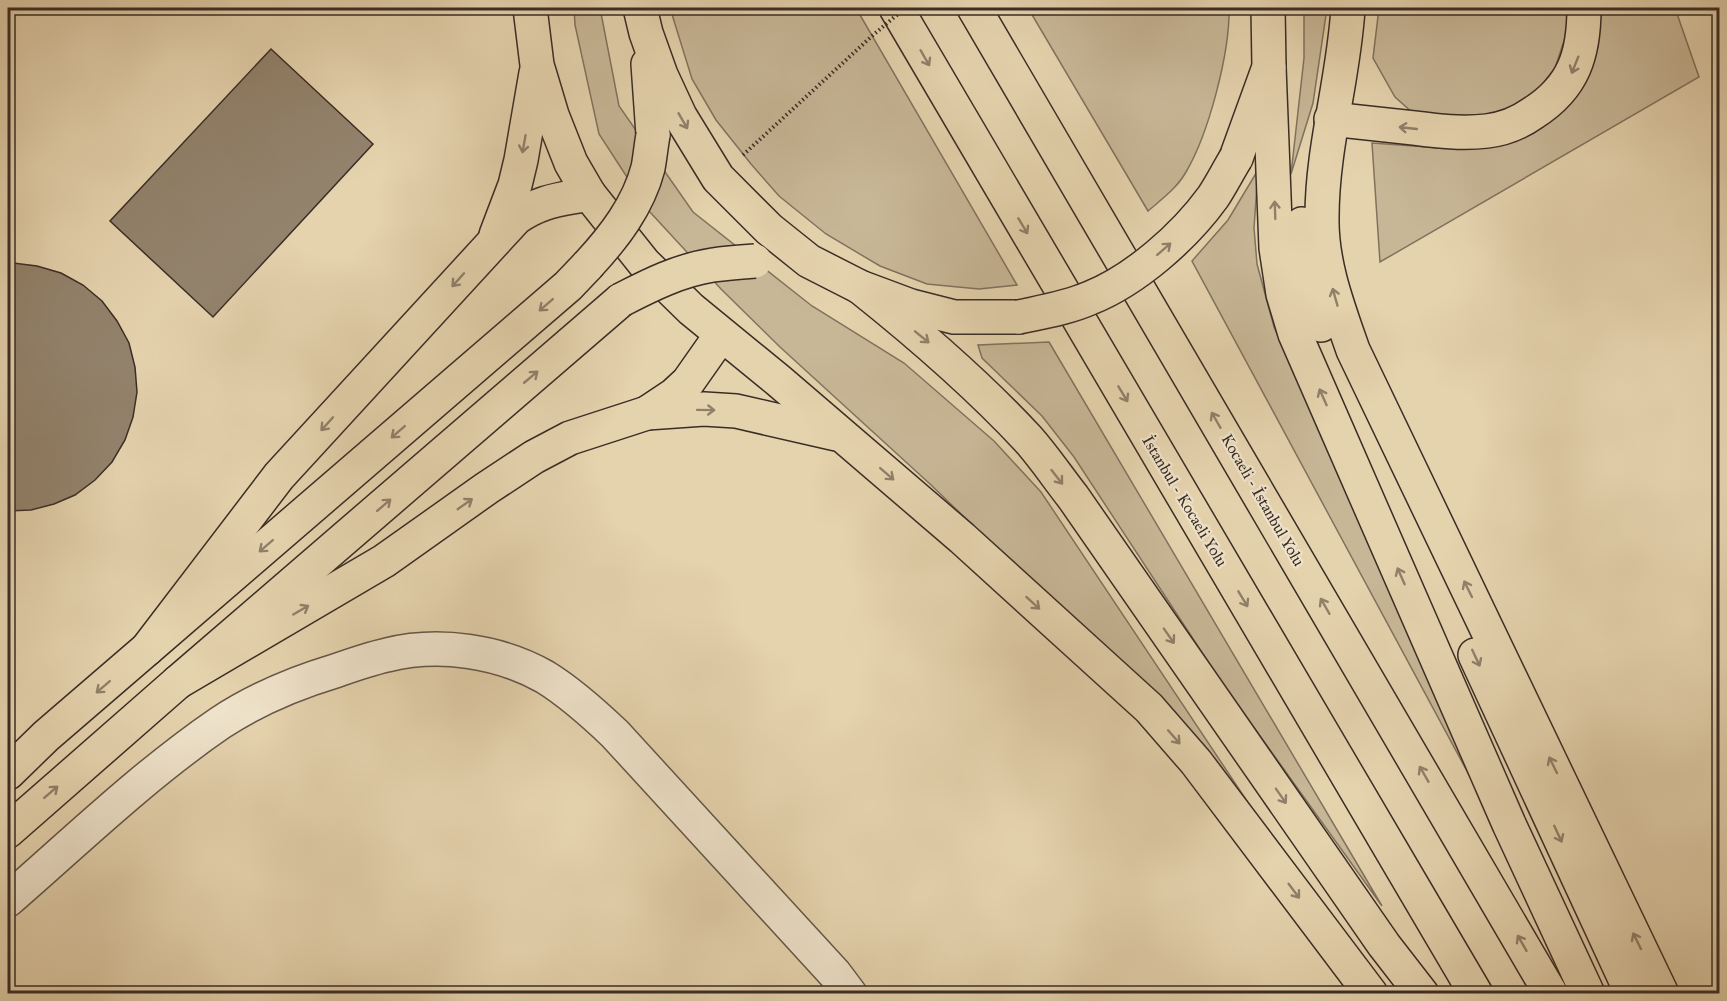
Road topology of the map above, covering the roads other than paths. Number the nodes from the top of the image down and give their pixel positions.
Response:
1 (530, 8) edge
2 (896, 8) edge
3 (974, 8) edge
4 (1268, 8) edge
5 (1327, 8) edge
6 (1348, 8) edge
7 (1584, 8) edge
8 (643, 20) edge
9 (537, 65) junction
10 (1269, 67) junction
11 (1331, 119) junction
12 (589, 194) junction
13 (493, 242) junction
14 (809, 261) junction
15 (860, 287) junction
16 (721, 335) junction
17 (647, 413) junction
18 (843, 435) junction
19 (147, 649) junction
20 (178, 682) junction
21 (8, 773) edge
22 (8, 831) edge
23 (8, 900) edge
24 (850, 993) edge
25 (1371, 993) edge
26 (1422, 993) edge
27 (1476, 993) edge
28 (1551, 993) edge
29 (1588, 993) edge
30 (1632, 993) edge
31 (1662, 993) edge

1 - 9 main road
2 -> 27 main road, İstanbul - Kocaeli Yolu
28 -> 3 main road, Kocaeli - İstanbul Yolu
4 - 10 main road
5 -> 30 main road
6 - 11 main road
7 -> 11 main road
8 -> 14 main road
8 -> 19 main road, bridge
9 - 12 main road
9 -> 13 main road
15 -> 10 main road, bridge
29 -> 10 main road
31 -> 11 main road
12 - 13 main road
12 - 16 main road
13 -> 19 main road
14 - 15 main road
20 -> 14 main road, bridge
15 -> 26 main road
16 - 17 main road
16 - 18 main road
17 -> 18 main road
20 -> 17 main road
18 -> 25 main road
19 -> 21 main road
22 -> 20 main road
23 - 24 street

